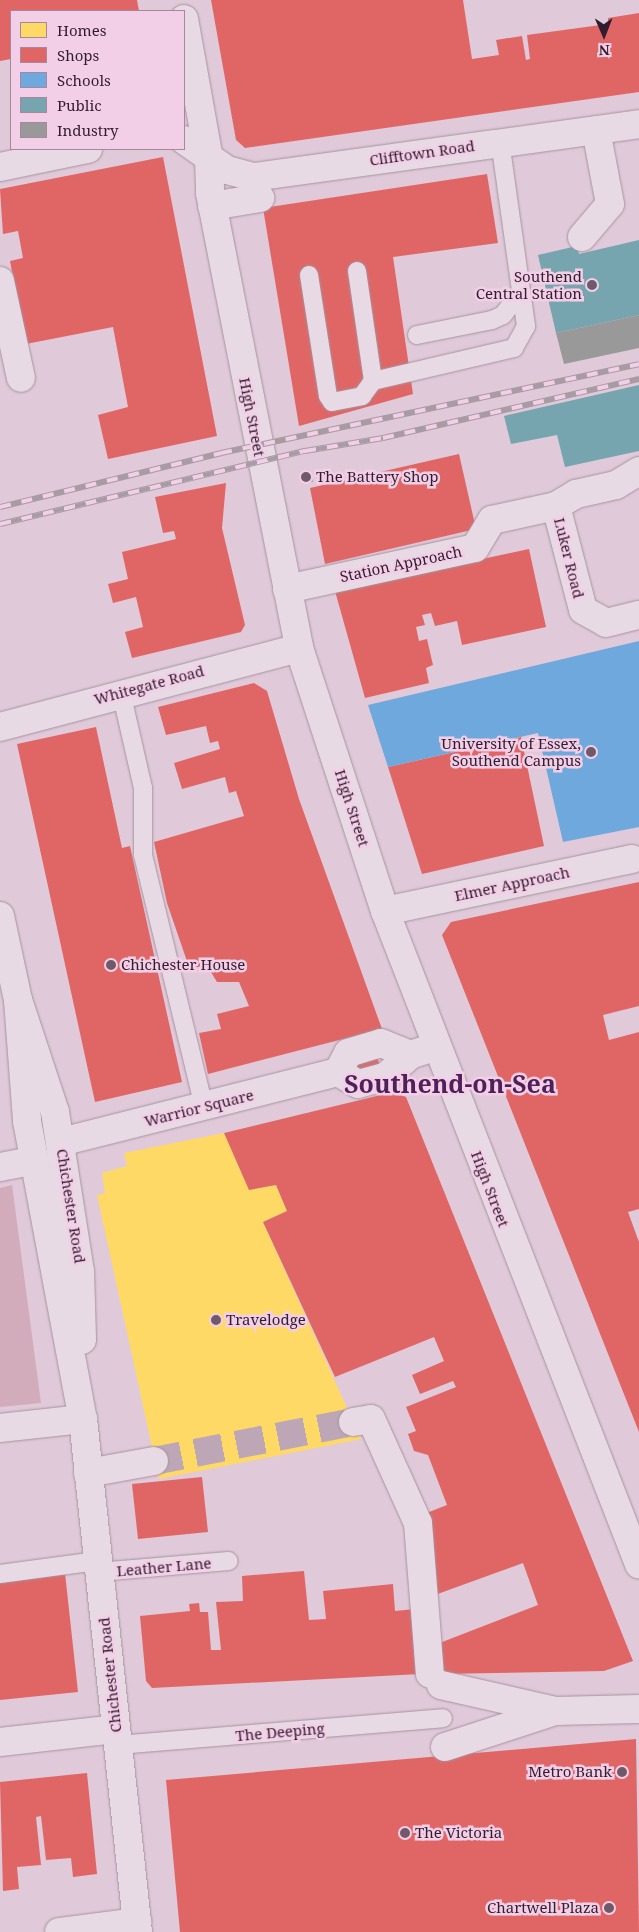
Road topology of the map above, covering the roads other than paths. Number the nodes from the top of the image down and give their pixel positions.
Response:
1 (185, 25) edge
2 (639, 124) edge
3 (596, 130) junction
4 (185, 141) edge
5 (500, 141) junction
6 (83, 150) edge
7 (209, 159) junction
8 (0, 167) edge
9 (260, 198) dead end
10 (212, 206) junction
11 (582, 237) dead end
12 (357, 271) dead end
13 (309, 275) dead end
14 (0, 281) edge
15 (521, 292) junction
16 (417, 334) dead end
17 (21, 378) dead end
18 (372, 381) junction
19 (639, 471) edge
20 (556, 506) junction
21 (287, 589) junction
22 (639, 615) edge
23 (299, 648) junction
24 (121, 692) junction
25 (0, 726) edge
26 (636, 859) edge
27 (385, 911) junction
28 (0, 916) edge
29 (18, 1000) junction
30 (436, 1048) junction
31 (204, 1107) junction
32 (60, 1142) junction
33 (35, 1160) junction
34 (0, 1167) edge
35 (83, 1419) junction
36 (354, 1422) tunnel mouth
37 (0, 1428) edge
38 (154, 1461) tunnel mouth
39 (88, 1473) junction
40 (636, 1551) edge
41 (229, 1561) dead end
42 (98, 1567) junction
43 (0, 1574) edge
44 (639, 1709) edge
45 (555, 1711) junction
46 (442, 1718) dead end
47 (116, 1737) junction
48 (0, 1742) edge
49 (445, 1748) dead end
50 (137, 1927) edge
51 (59, 1932) edge

1 - 7 street, High Street
2 - 3 street, Clifftown Road
3 - 5 street, Clifftown Road
3 - 11 street
4 - 7 street, Clifftown Road
5 - 7 street, Clifftown Road
5 - 15 lane
6 - 8 street
7 - 10 street, High Street
9 - 10 street
10 - 21 street, High Street
12 - 18 lane
13 - 18 lane
14 - 17 street
15 - 16 lane
15 - 18 lane
19 - 20 street, Station Approach
20 - 21 street, Station Approach
20 - 22 street, Luker Road
21 - 23 street, High Street
23 - 24 street, Whitegate Road
23 - 27 street, High Street
24 - 25 street, Whitegate Road
24 - 31 lane
26 - 27 street, Elmer Approach
27 - 30 street, High Street
28 - 29 street, Chichester Road
29 - 32 street, Chichester Road
29 - 33 street, Chichester Road
30 - 31 street, Warrior Square
30 - 40 street, High Street
31 - 32 street, Warrior Square
32 - 35 street, Chichester Road
33 - 34 street
33 - 35 street, Chichester Road
35 - 37 street
35 - 39 street, Chichester Road
36 - 45 street
38 - 39 street
39 - 42 street, Chichester Road
41 - 42 lane, Leather Lane
42 - 43 lane, Leather Lane
42 - 47 street, Chichester Road
44 - 45 street
45 - 49 street
46 - 47 lane, The Deeping
47 - 48 street
47 - 50 street, Chichester Road
50 - 51 street

